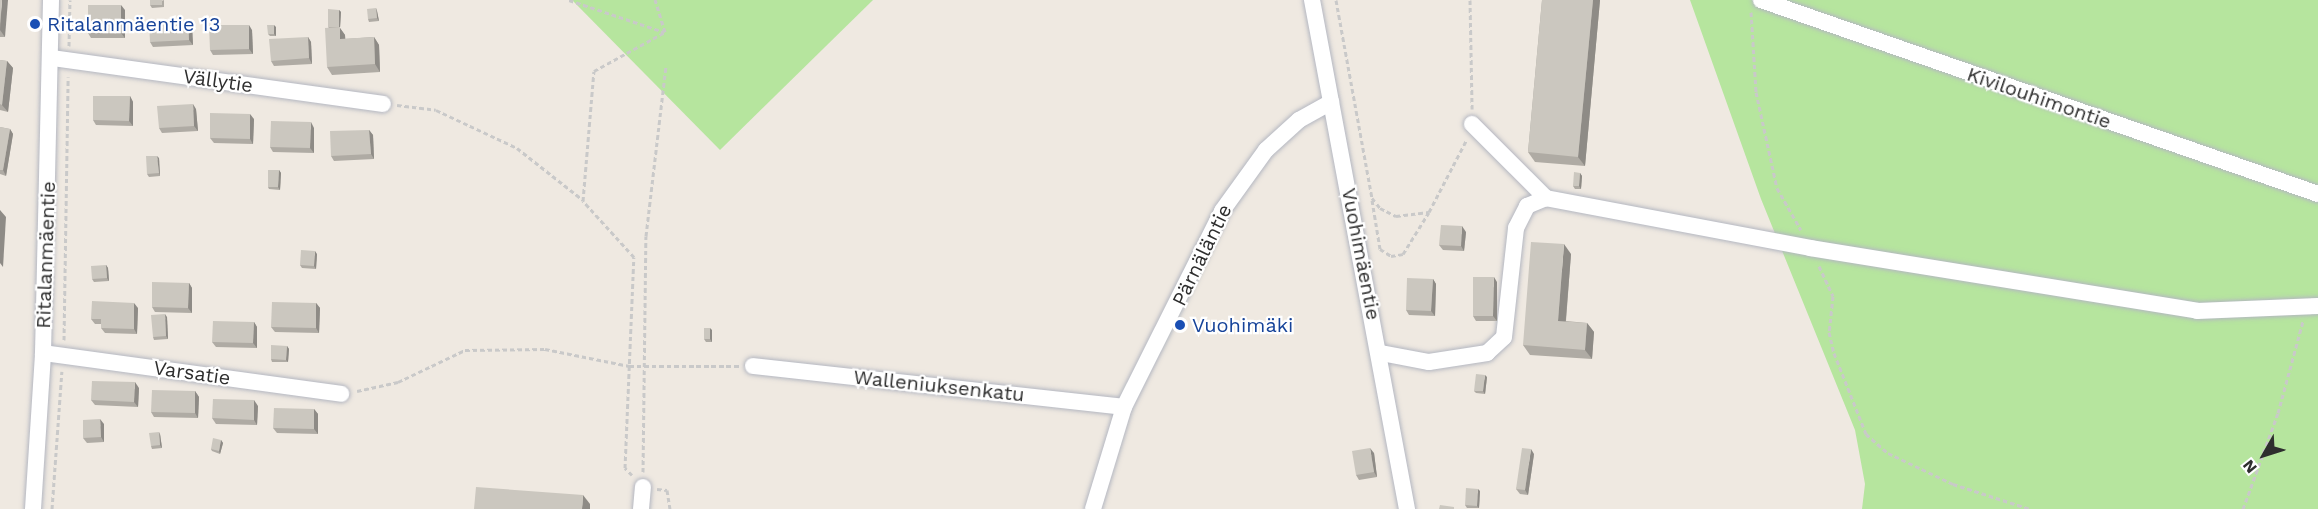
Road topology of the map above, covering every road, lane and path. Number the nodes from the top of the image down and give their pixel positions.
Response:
1 (51, 0) edge
2 (70, 0) edge
3 (569, 0) edge
4 (655, 0) edge
5 (1312, 0) edge
6 (1336, 0) edge
7 (1470, 0) edge
8 (1756, 3) edge
9 (665, 32) junction
10 (60, 59) junction
11 (666, 67) dead end
12 (1331, 102) junction
13 (383, 104) joint
14 (1472, 124) junction
15 (2318, 194) edge
16 (1372, 198) junction
17 (1546, 198) junction
18 (583, 201) junction
19 (1429, 212) junction
20 (1810, 248) junction
21 (2312, 307) edge
22 (43, 353) junction
23 (1381, 353) junction
24 (64, 355) junction
25 (629, 366) junction
26 (644, 366) junction
27 (753, 366) joint
28 (340, 394) joint
29 (1124, 407) junction
30 (643, 487) junction
31 (33, 509) edge
32 (52, 509) edge
33 (641, 509) edge
34 (670, 509) edge
35 (1093, 509) edge
36 (1406, 509) edge
37 (2030, 509) edge
38 (2243, 509) edge

1 - 10 street, Ritalanmäentie
2 - 10 path
3 - 9 path
4 - 9 path
5 - 12 street, Vuohimäentie
6 - 16 path
7 - 14 path
8 - 15 street, Kivilouhimontie
8 - 20 path
9 - 18 path
10 - 13 street, Vällytie
10 - 22 street, Ritalanmäentie
10 - 24 path
11 - 26 path
12 - 23 street, Vuohimäentie
12 - 29 street, Pärnäläntie
13 - 18 path
14 - 17 street
14 - 19 path
16 - 19 path
16 - 19 path
17 - 20 street
17 - 23 street
18 - 25 path
20 - 21 street
20 - 37 path
21 - 38 path
22 - 24 street, Varsatie
22 - 31 street, Ritalanmäentie
23 - 36 street, Vuohimäentie
24 - 28 street, Varsatie
24 - 32 path
25 - 26 path
25 - 28 path
25 - 30 path
26 - 27 path
26 - 30 path
27 - 29 street, Walleniuksenkatu
29 - 35 street, Pärnäläntie
30 - 33 street
30 - 34 path

